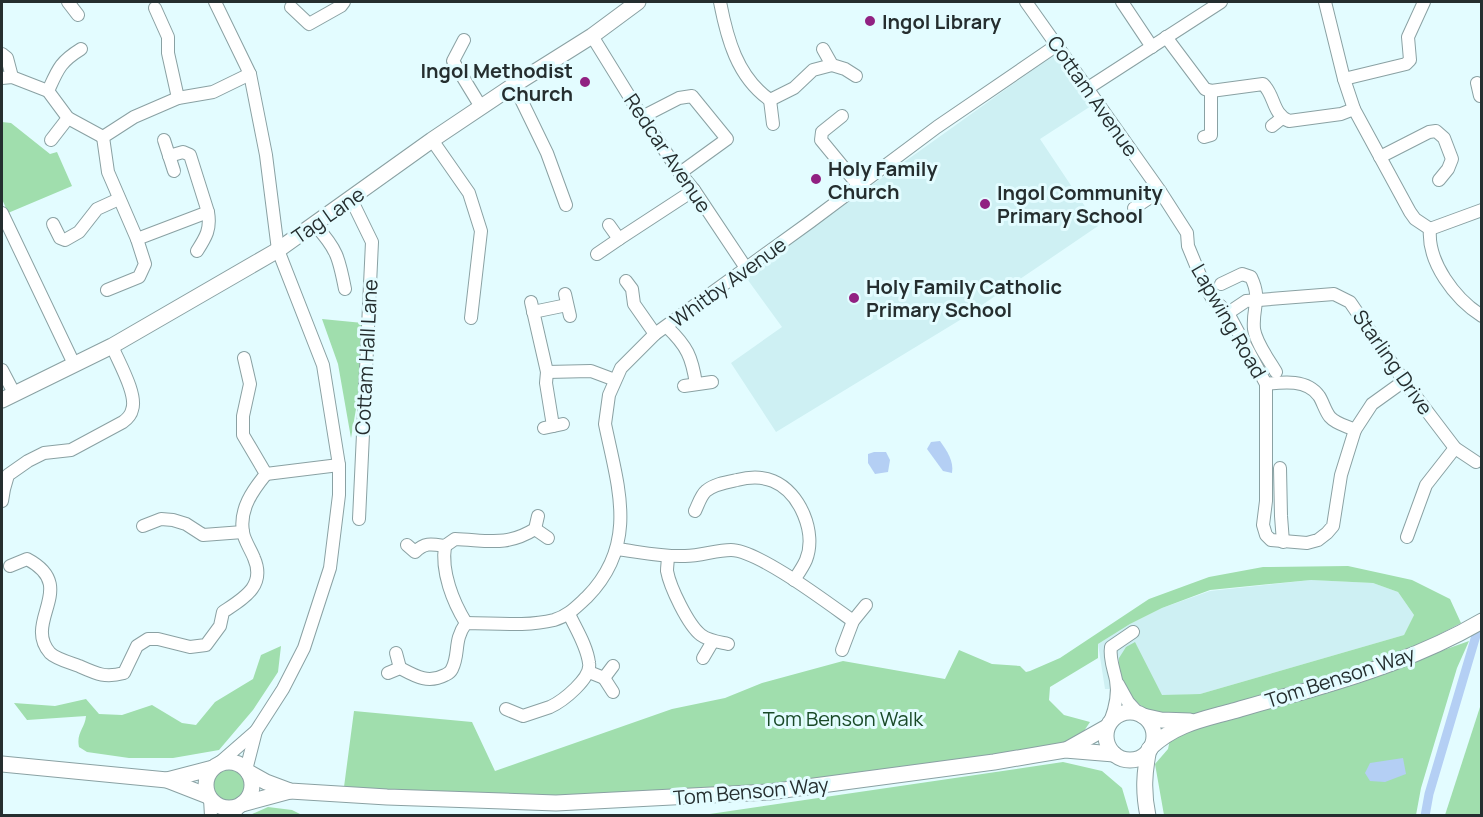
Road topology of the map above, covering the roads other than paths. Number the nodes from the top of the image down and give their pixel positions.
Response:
1 (68, 2) edge
2 (215, 2) edge
3 (344, 2) edge
4 (638, 2) edge
5 (720, 2) edge
6 (1026, 2) edge
7 (1122, 2) edge
8 (1221, 2) edge
9 (1325, 2) edge
10 (1424, 2) edge
11 (291, 7) dead end
12 (154, 8) dead end
13 (78, 15) dead end
14 (592, 36) junction
15 (1166, 37) junction
16 (464, 40) dead end
17 (1057, 45) junction
18 (1152, 47) junction
19 (81, 49) dead end
20 (823, 49) dead end
21 (2, 54) edge
22 (832, 65) junction
23 (250, 74) junction
24 (856, 76) dead end
25 (7, 77) edge
26 (1344, 79) junction
27 (514, 85) junction
28 (1088, 88) junction
29 (1211, 91) junction
30 (48, 92) junction
31 (178, 98) junction
32 (770, 100) junction
33 (481, 107) junction
34 (1354, 110) junction
35 (842, 116) dead end
36 (642, 117) junction
37 (68, 118) junction
38 (772, 124) dead end
39 (103, 137) junction
40 (1204, 137) dead end
41 (51, 140) dead end
42 (164, 140) dead end
43 (432, 140) junction
44 (169, 156) junction
45 (1380, 157) junction
46 (174, 171) dead end
47 (680, 174) junction
48 (1439, 180) dead end
49 (858, 185) junction
50 (694, 190) junction
51 (1160, 191) junction
52 (119, 199) junction
53 (351, 199) junction
54 (566, 205) dead end
55 (1134, 208) dead end
56 (1482, 210) edge
57 (208, 212) junction
58 (2, 213) edge
59 (53, 224) dead end
60 (315, 225) junction
61 (609, 225) dead end
62 (1430, 229) junction
63 (1186, 232) joint
64 (137, 239) junction
65 (619, 239) junction
66 (278, 250) junction
67 (197, 251) dead end
68 (597, 254) dead end
69 (746, 268) junction
70 (626, 281) dead end
71 (1221, 284) dead end
72 (345, 289) dead end
73 (107, 290) dead end
74 (1257, 300) junction
75 (567, 305) dead end
76 (1228, 313) junction
77 (1482, 316) edge
78 (471, 318) dead end
79 (667, 327) junction
80 (655, 334) junction
81 (112, 346) junction
82 (244, 358) dead end
83 (74, 364) junction
84 (2, 370) edge
85 (547, 372) junction
86 (1276, 372) dead end
87 (615, 380) junction
88 (1404, 381) junction
89 (712, 382) dead end
90 (1266, 384) junction
91 (8, 397) edge
92 (553, 426) dead end
93 (1355, 430) junction
94 (1455, 448) junction
95 (1476, 462) dead end
96 (339, 465) junction
97 (1280, 468) dead end
98 (267, 474) junction
99 (2, 501) edge
100 (695, 511) dead end
101 (538, 516) dead end
102 (359, 519) dead end
103 (142, 526) dead end
104 (535, 529) junction
105 (243, 532) junction
106 (1407, 537) dead end
107 (548, 538) dead end
108 (1283, 542) junction
109 (445, 546) junction
110 (617, 549) junction
111 (411, 553) dead end
112 (668, 556) junction
113 (10, 566) dead end
114 (794, 580) junction
115 (866, 605) dead end
116 (569, 614) junction
117 (853, 621) junction
118 (1482, 621) edge
119 (466, 623) junction
120 (1133, 633) dead end
121 (712, 641) junction
122 (728, 644) dead end
123 (842, 650) dead end
124 (396, 653) dead end
125 (703, 658) dead end
126 (613, 666) dead end
127 (400, 668) junction
128 (589, 672) junction
129 (388, 673) dead end
130 (604, 678) junction
131 (1117, 683) junction
132 (613, 692) dead end
133 (506, 709) dead end
134 (1141, 715) junction
135 (1193, 721) junction
136 (1109, 725) junction
137 (256, 731) junction
138 (1150, 748) junction
139 (1065, 750) junction
140 (1116, 755) junction
141 (2, 764) edge
142 (215, 766) junction
143 (247, 771) junction
144 (167, 780) junction
145 (290, 791) junction
146 (1143, 795) junction
147 (209, 797) junction
148 (238, 808) edge
149 (211, 816) edge
150 (1148, 816) edge

1 - 13 street
2 - 23 street
3 - 11 street
4 - 14 main road, Tag Lane
5 - 32 street
6 - 17 street, Cottam Avenue
7 - 18 street
8 - 15 street
9 - 26 street
10 - 26 street
12 - 31 street
14 - 27 main road, Tag Lane
14 - 36 street, Redcar Avenue
15 - 18 street
15 - 29 street
16 - 33 street
17 - 28 street, Cottam Avenue
17 - 49 street, Whitby Avenue
18 - 28 street
19 - 30 street
20 - 22 street
21 - 25 street
22 - 24 street
22 - 32 street
23 - 31 street
23 - 66 street
25 - 30 street
26 - 34 street
27 - 33 main road, Tag Lane
27 - 54 street
28 - 51 street, Cottam Avenue
29 - 34 street
29 - 40 street
30 - 37 street
31 - 39 street
32 - 38 street
33 - 43 main road, Tag Lane
34 - 45 street
35 - 49 street
36 - 47 street, Redcar Avenue
36 - 47 street
37 - 39 street
37 - 41 street
39 - 52 street
42 - 44 street
43 - 53 main road, Tag Lane
43 - 78 street
44 - 46 street
44 - 57 street
45 - 48 street
45 - 62 street
47 - 50 street, Redcar Avenue
49 - 69 street, Whitby Avenue
50 - 65 street
50 - 69 street, Redcar Avenue
51 - 55 street
51 - 63 street, Cottam Avenue
52 - 59 street
52 - 64 street
53 - 60 main road, Tag Lane
53 - 102 street, Cottam Hall Lane
56 - 62 street
57 - 64 street
57 - 67 street
58 - 83 street
60 - 66 main road, Tag Lane
60 - 72 street
61 - 65 street
62 - 77 street
63 - 76 street, Lapwing Road
64 - 73 street
65 - 68 street
66 - 81 main road, Tag Lane
66 - 96 street
69 - 79 street, Whitby Avenue
70 - 80 street
71 - 74 street
74 - 76 street, Starling Drive
74 - 86 street
74 - 88 street, Starling Drive
75 - 85 street
76 - 90 street, Lapwing Road
79 - 80 street, Whitby Avenue
79 - 89 street
80 - 87 street, Whitby Avenue
81 - 83 main road, Tag Lane
81 - 99 street
82 - 98 street
83 - 91 main road, Tag Lane
84 - 91 street
85 - 87 street
85 - 92 street
87 - 110 street, Whitby Avenue
88 - 93 street
88 - 94 street, Starling Drive
90 - 93 street
90 - 108 street, Lapwing Road
93 - 108 street
94 - 95 street, Starling Drive
94 - 106 street
96 - 98 street
96 - 137 street
97 - 108 street
98 - 105 street
100 - 114 street
101 - 104 street
103 - 105 street
104 - 107 street
104 - 109 street
105 - 113 street
109 - 111 street
109 - 119 street
110 - 112 street
110 - 116 street, Whitby Avenue
112 - 114 street
112 - 121 street
114 - 117 street
115 - 117 street
116 - 119 street, Whitby Avenue
116 - 128 street
117 - 123 street
118 - 135 main road, Tom Benson Way
119 - 127 street
120 - 131 street
121 - 122 street
121 - 125 street
124 - 127 street
126 - 130 street
127 - 129 street
128 - 130 street
128 - 133 street
130 - 132 street
131 - 134 street
131 - 136 street
134 - 135 main road, Tom Benson Way
134 - 136 main road
134 - 138 main road
135 - 138 main road, Tom Benson Way
136 - 139 main road, Tom Benson Way
136 - 140 main road
137 - 142 street
137 - 143 street
138 - 140 main road
138 - 146 main road
139 - 140 main road, Tom Benson Way
139 - 145 main road, Tom Benson Way
140 - 146 main road
141 - 144 main road
142 - 143 main road
142 - 144 main road
142 - 147 main road
143 - 145 main road, Tom Benson Way
143 - 148 main road
144 - 147 main road
145 - 148 main road, Tom Benson Way
146 - 150 main road
147 - 148 main road
147 - 149 street

